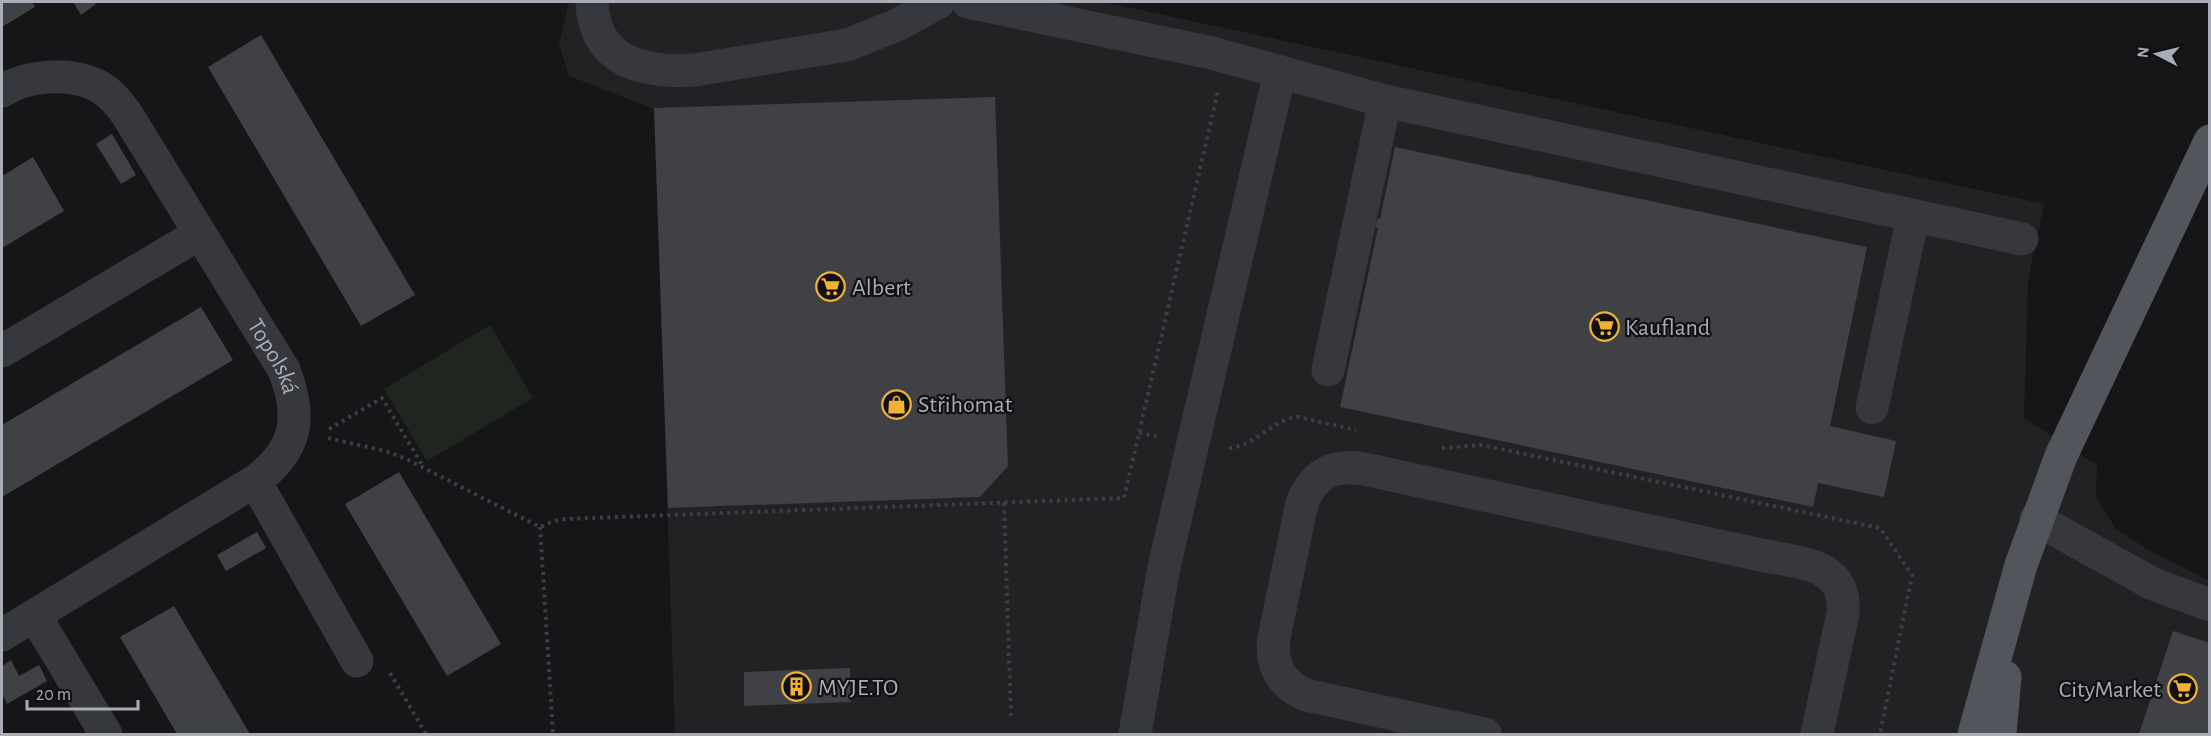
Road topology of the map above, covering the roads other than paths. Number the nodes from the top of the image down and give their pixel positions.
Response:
1 (592, 2) edge
2 (939, 2) edge
3 (968, 2) edge
4 (1280, 72) junction
5 (2, 91) edge
6 (1385, 101) junction
7 (2210, 141) edge
8 (1913, 216) junction
9 (199, 234) junction
10 (2022, 239) dead end
11 (2, 351) edge
12 (1328, 370) dead end
13 (1872, 408) dead end
14 (255, 481) junction
15 (2036, 519) junction
16 (2210, 605) edge
17 (35, 616) junction
18 (2004, 630) junction
19 (2, 635) edge
20 (357, 661) road end
21 (106, 735) edge
22 (1135, 735) edge
23 (1485, 735) edge
24 (1817, 735) edge
25 (1974, 735) edge
26 (2000, 735) edge

1 - 2 street
3 - 4 street
4 - 6 street
4 - 22 street
5 - 9 street, Topolská
6 - 8 street
6 - 12 street
7 - 15 main road
8 - 10 street
8 - 13 street
9 - 11 street
9 - 14 street, Topolská
14 - 17 street, Topolská
14 - 20 street
15 - 16 street
15 - 18 main road
17 - 19 street, Topolská
17 - 21 street
18 - 25 main road
18 - 26 main road
23 - 24 street

